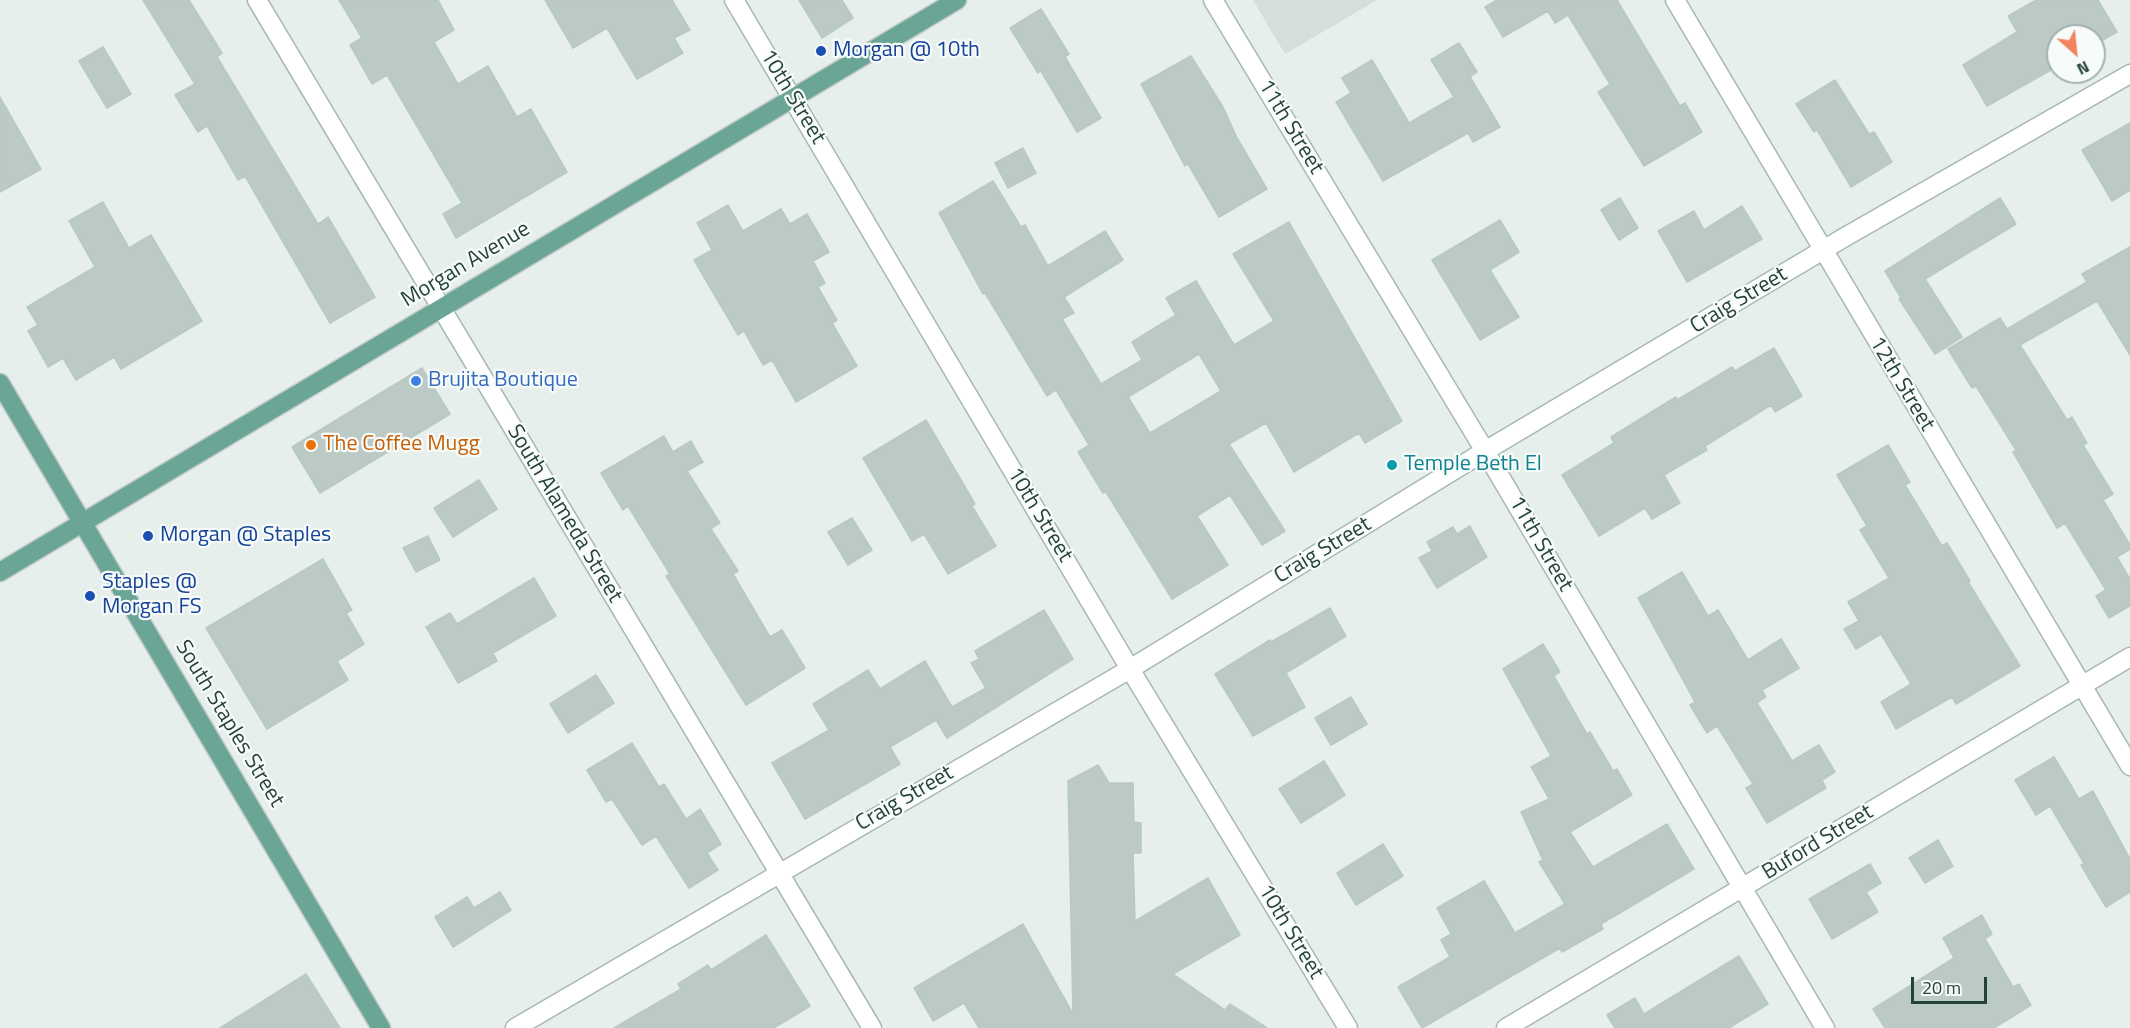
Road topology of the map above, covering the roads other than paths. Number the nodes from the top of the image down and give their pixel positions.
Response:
1 (257, 0) edge
2 (734, 0) edge
3 (957, 0) edge
4 (1214, 0) edge
5 (1675, 0) edge
6 (2130, 74) edge
7 (793, 99) junction
8 (1822, 251) junction
9 (441, 308) junction
10 (0, 382) edge
11 (1485, 452) junction
12 (83, 524) junction
13 (0, 572) edge
14 (2130, 657) edge
15 (1130, 669) junction
16 (2082, 686) junction
17 (2130, 766) edge
18 (778, 873) junction
19 (1742, 888) junction
20 (381, 1028) edge
21 (515, 1028) edge
22 (872, 1028) edge
23 (1348, 1028) edge
24 (1506, 1028) edge
25 (1826, 1028) edge

1 - 9 street, South Alameda Street
2 - 7 street, 10th Street
3 - 7 main road, Morgan Avenue
4 - 11 street, 11th Street
5 - 8 street, 12th Street
6 - 8 street, Craig Street
7 - 9 main road, Morgan Avenue
7 - 15 street, 10th Street
8 - 11 street, Craig Street
8 - 16 street, 12th Street
9 - 12 main road, Morgan Avenue
9 - 18 street, South Alameda Street
10 - 12 main road, South Staples Street
11 - 15 street, Craig Street
11 - 19 street, 11th Street
12 - 13 main road, Morgan Avenue
12 - 20 main road, South Staples Street
14 - 16 street, Buford Street
15 - 18 street, Craig Street
15 - 23 street, 10th Street
16 - 17 street, 12th Street
16 - 19 street, Buford Street
18 - 21 street, Craig Street
18 - 22 street, South Alameda Street
19 - 24 street, Buford Street
19 - 25 street, 11th Street

